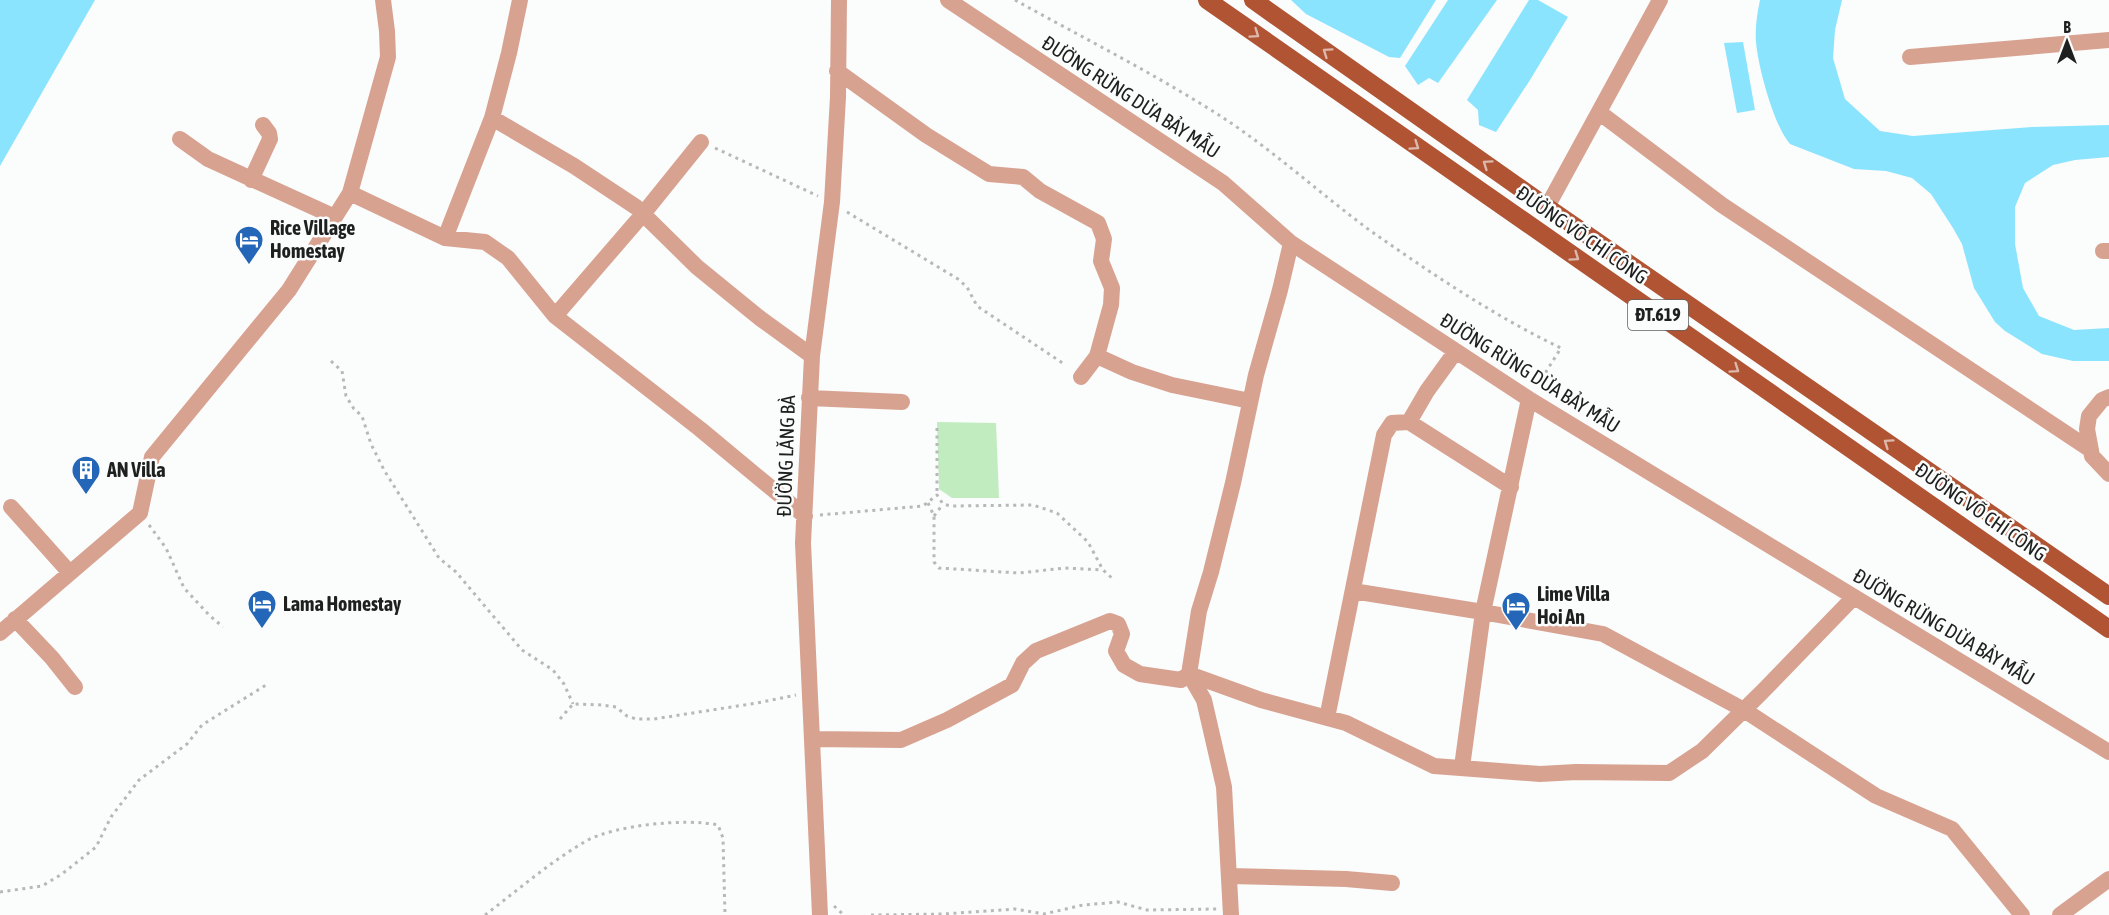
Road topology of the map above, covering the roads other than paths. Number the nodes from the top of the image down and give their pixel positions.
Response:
1 (383, 0) edge
2 (520, 0) edge
3 (839, 0) edge
4 (948, 0) edge
5 (1208, 0) edge
6 (1253, 0) edge
7 (1660, 0) edge
8 (2109, 40) edge
9 (1910, 57) dead end
10 (837, 71) junction
11 (1600, 113) junction
12 (492, 118) junction
13 (263, 125) dead end
14 (180, 139) dead end
15 (701, 142) road end
16 (251, 180) junction
17 (350, 193) junction
18 (1547, 207) junction
19 (643, 214) junction
20 (335, 217) junction
21 (1532, 227) junction
22 (445, 238) junction
23 (1291, 243) junction
24 (555, 316) junction
25 (1456, 351) junction
26 (812, 356) junction
27 (1097, 356) junction
28 (1081, 377) dead end
29 (2109, 397) edge
30 (809, 398) junction
31 (1529, 399) junction
32 (1250, 401) junction
33 (902, 402) dead end
34 (1409, 423) junction
35 (2091, 450) junction
36 (2109, 474) edge
37 (1511, 487) junction
38 (11, 507) dead end
39 (804, 516) junction
40 (70, 573) junction
41 (1353, 591) junction
42 (2109, 596) edge
43 (1854, 597) junction
44 (1483, 612) junction
45 (15, 619) junction
46 (2109, 629) edge
47 (0, 633) edge
48 (1190, 674) junction
49 (75, 687) dead end
50 (1744, 710) junction
51 (1327, 718) junction
52 (812, 739) junction
53 (2109, 753) edge
54 (1462, 767) junction
55 (1229, 876) junction
56 (2109, 879) edge
57 (1392, 883) dead end
58 (1231, 912) edge
59 (820, 915) edge
60 (2022, 915) edge
61 (2060, 915) edge

1 - 17 street
2 - 12 street
3 - 10 street, ĐƯỜNG LĂNG BÀ
4 - 23 street, ĐƯỜNG RỪNG DỪA BẢY MẪU
5 -> 21 main road, ĐƯỜNG VÕ CHÍ CÔNG / ĐT.619
18 -> 6 main road, ĐƯỜNG VÕ CHÍ CÔNG / ĐT.619
7 - 11 street
8 - 9 street
10 - 26 street, ĐƯỜNG LĂNG BÀ
10 - 27 street
11 - 18 street
11 - 35 street
12 - 19 street
12 - 22 street
13 - 16 street
14 - 16 street
15 - 19 street
16 - 20 street
17 - 20 street
17 - 22 street
18 - 21 main road
42 -> 18 main road, ĐƯỜNG VÕ CHÍ CÔNG / ĐT.619
19 - 24 street
19 - 26 street
20 - 40 street
21 -> 46 main road, ĐƯỜNG VÕ CHÍ CÔNG / ĐT.619
22 - 24 street
23 - 25 street, ĐƯỜNG RỪNG DỪA BẢY MẪU
23 - 32 street
24 - 39 street
25 - 31 street, ĐƯỜNG RỪNG DỪA BẢY MẪU
25 - 34 street
26 - 30 street, ĐƯỜNG LĂNG BÀ
27 - 28 street
27 - 32 street
29 - 35 street
30 - 33 street
30 - 39 street, ĐƯỜNG LĂNG BÀ
31 - 37 street
31 - 43 street, ĐƯỜNG RỪNG DỪA BẢY MẪU
32 - 48 street
34 - 37 street
34 - 41 street
35 - 36 street
37 - 44 street
38 - 40 street
39 - 52 street, ĐƯỜNG LĂNG BÀ
40 - 45 street
41 - 44 street
41 - 51 street
43 - 50 street
43 - 53 street, ĐƯỜNG RỪNG DỪA BẢY MẪU
44 - 50 street
44 - 54 street
45 - 47 street
45 - 49 street
48 - 51 street
48 - 52 street
48 - 55 street
50 - 54 street
50 - 60 street
51 - 54 street
52 - 59 street, ĐƯỜNG LĂNG BÀ
55 - 57 street
55 - 58 street
56 - 61 street

